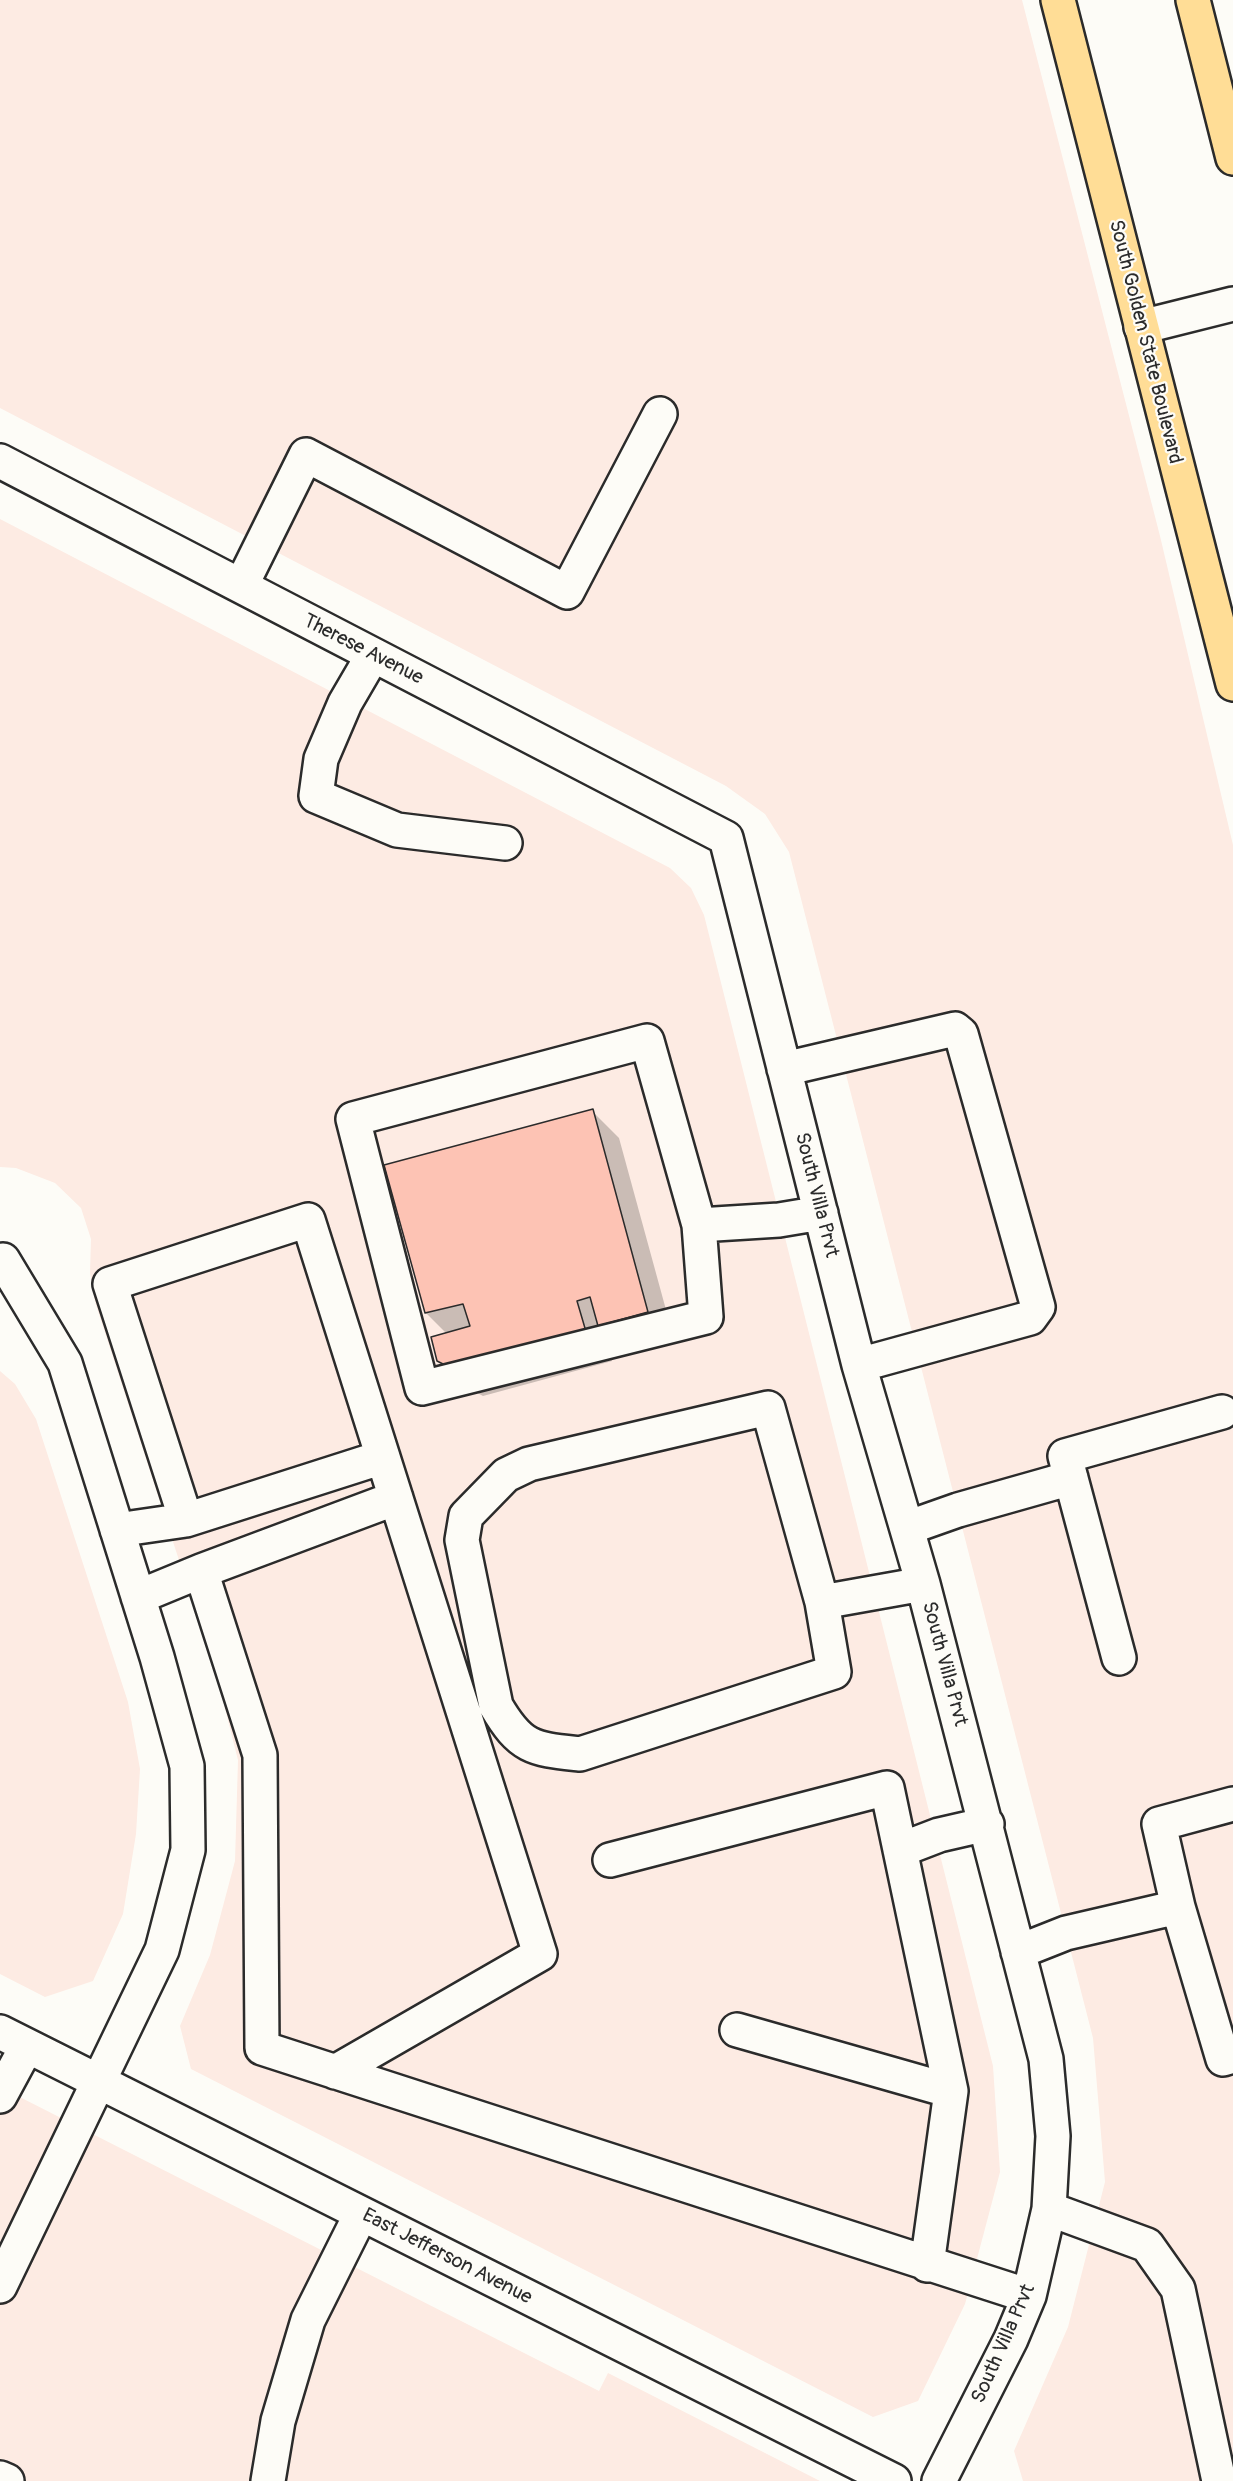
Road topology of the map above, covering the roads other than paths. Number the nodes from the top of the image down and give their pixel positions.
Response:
1 (1058, 0) edge
2 (1192, 0) edge
3 (1233, 158) edge
4 (1233, 304) edge
5 (1142, 327) junction
6 (660, 414) dead end
7 (0, 461) edge
8 (241, 586) junction
9 (373, 655) junction
10 (1233, 684) edge
11 (726, 838) joint
12 (505, 843) dead end
13 (784, 1069) junction
14 (821, 1213) junction
15 (699, 1225) junction
16 (3, 1260) dead end
17 (859, 1365) junction
18 (1222, 1412) dead end
19 (383, 1457) junction
20 (1071, 1479) junction
21 (396, 1498) junction
22 (186, 1520) junction
23 (907, 1528) junction
24 (117, 1530) junction
25 (201, 1571) junction
26 (923, 1584) junction
27 (138, 1597) junction
28 (822, 1602) junction
29 (1119, 1658) dead end
30 (1233, 1804) edge
31 (987, 1824) junction
32 (900, 1850) junction
33 (610, 1860) dead end
34 (1178, 1907) junction
35 (1018, 1952) junction
36 (737, 2030) dead end
37 (14, 2038) edge
38 (1233, 2056) edge
39 (335, 2072) junction
40 (100, 2082) junction
41 (951, 2091) junction
42 (0, 2096) edge
43 (1049, 2209) junction
44 (361, 2214) junction
45 (927, 2265) junction
46 (0, 2286) edge
47 (1029, 2296) junction
48 (0, 2478) edge
49 (887, 2479) edge
50 (7, 2481) edge
51 (268, 2481) edge
52 (939, 2481) edge
53 (1219, 2481) edge

1 - 5 main road, South Golden State Boulevard
2 - 3 main road
4 - 5 street
5 - 10 main road, South Golden State Boulevard
6 - 8 street
7 - 8 street, Therese Avenue
8 - 9 street, Therese Avenue
9 - 11 street, Therese Avenue
9 - 12 street
11 - 13 street, South Villa Prvt
13 - 14 street, South Villa Prvt
13 - 17 street
14 - 15 street
14 - 17 street, South Villa Prvt
15 - 15 street
16 - 24 street
17 - 23 street, South Villa Prvt
18 - 20 street
19 - 21 street
19 - 22 street
19 - 22 street
20 - 23 street
20 - 29 street
21 - 25 street
21 - 39 street
22 - 24 street
23 - 26 street, South Villa Prvt
24 - 27 street
25 - 27 street
25 - 39 street
26 - 28 street
26 - 31 street, South Villa Prvt
27 - 40 street
28 - 28 street
30 - 34 street
31 - 32 street
31 - 35 street, South Villa Prvt
32 - 33 street
32 - 41 street
34 - 35 street
34 - 38 street
35 - 43 street, South Villa Prvt
36 - 41 street
37 - 40 street, East Jefferson Avenue
37 - 42 street
39 - 45 street
40 - 44 street, East Jefferson Avenue
40 - 46 street
41 - 45 street
43 - 47 street, South Villa Prvt
43 - 53 street
44 - 49 street, East Jefferson Avenue
44 - 51 street
45 - 47 street
47 - 52 street, South Villa Prvt
48 - 50 street

